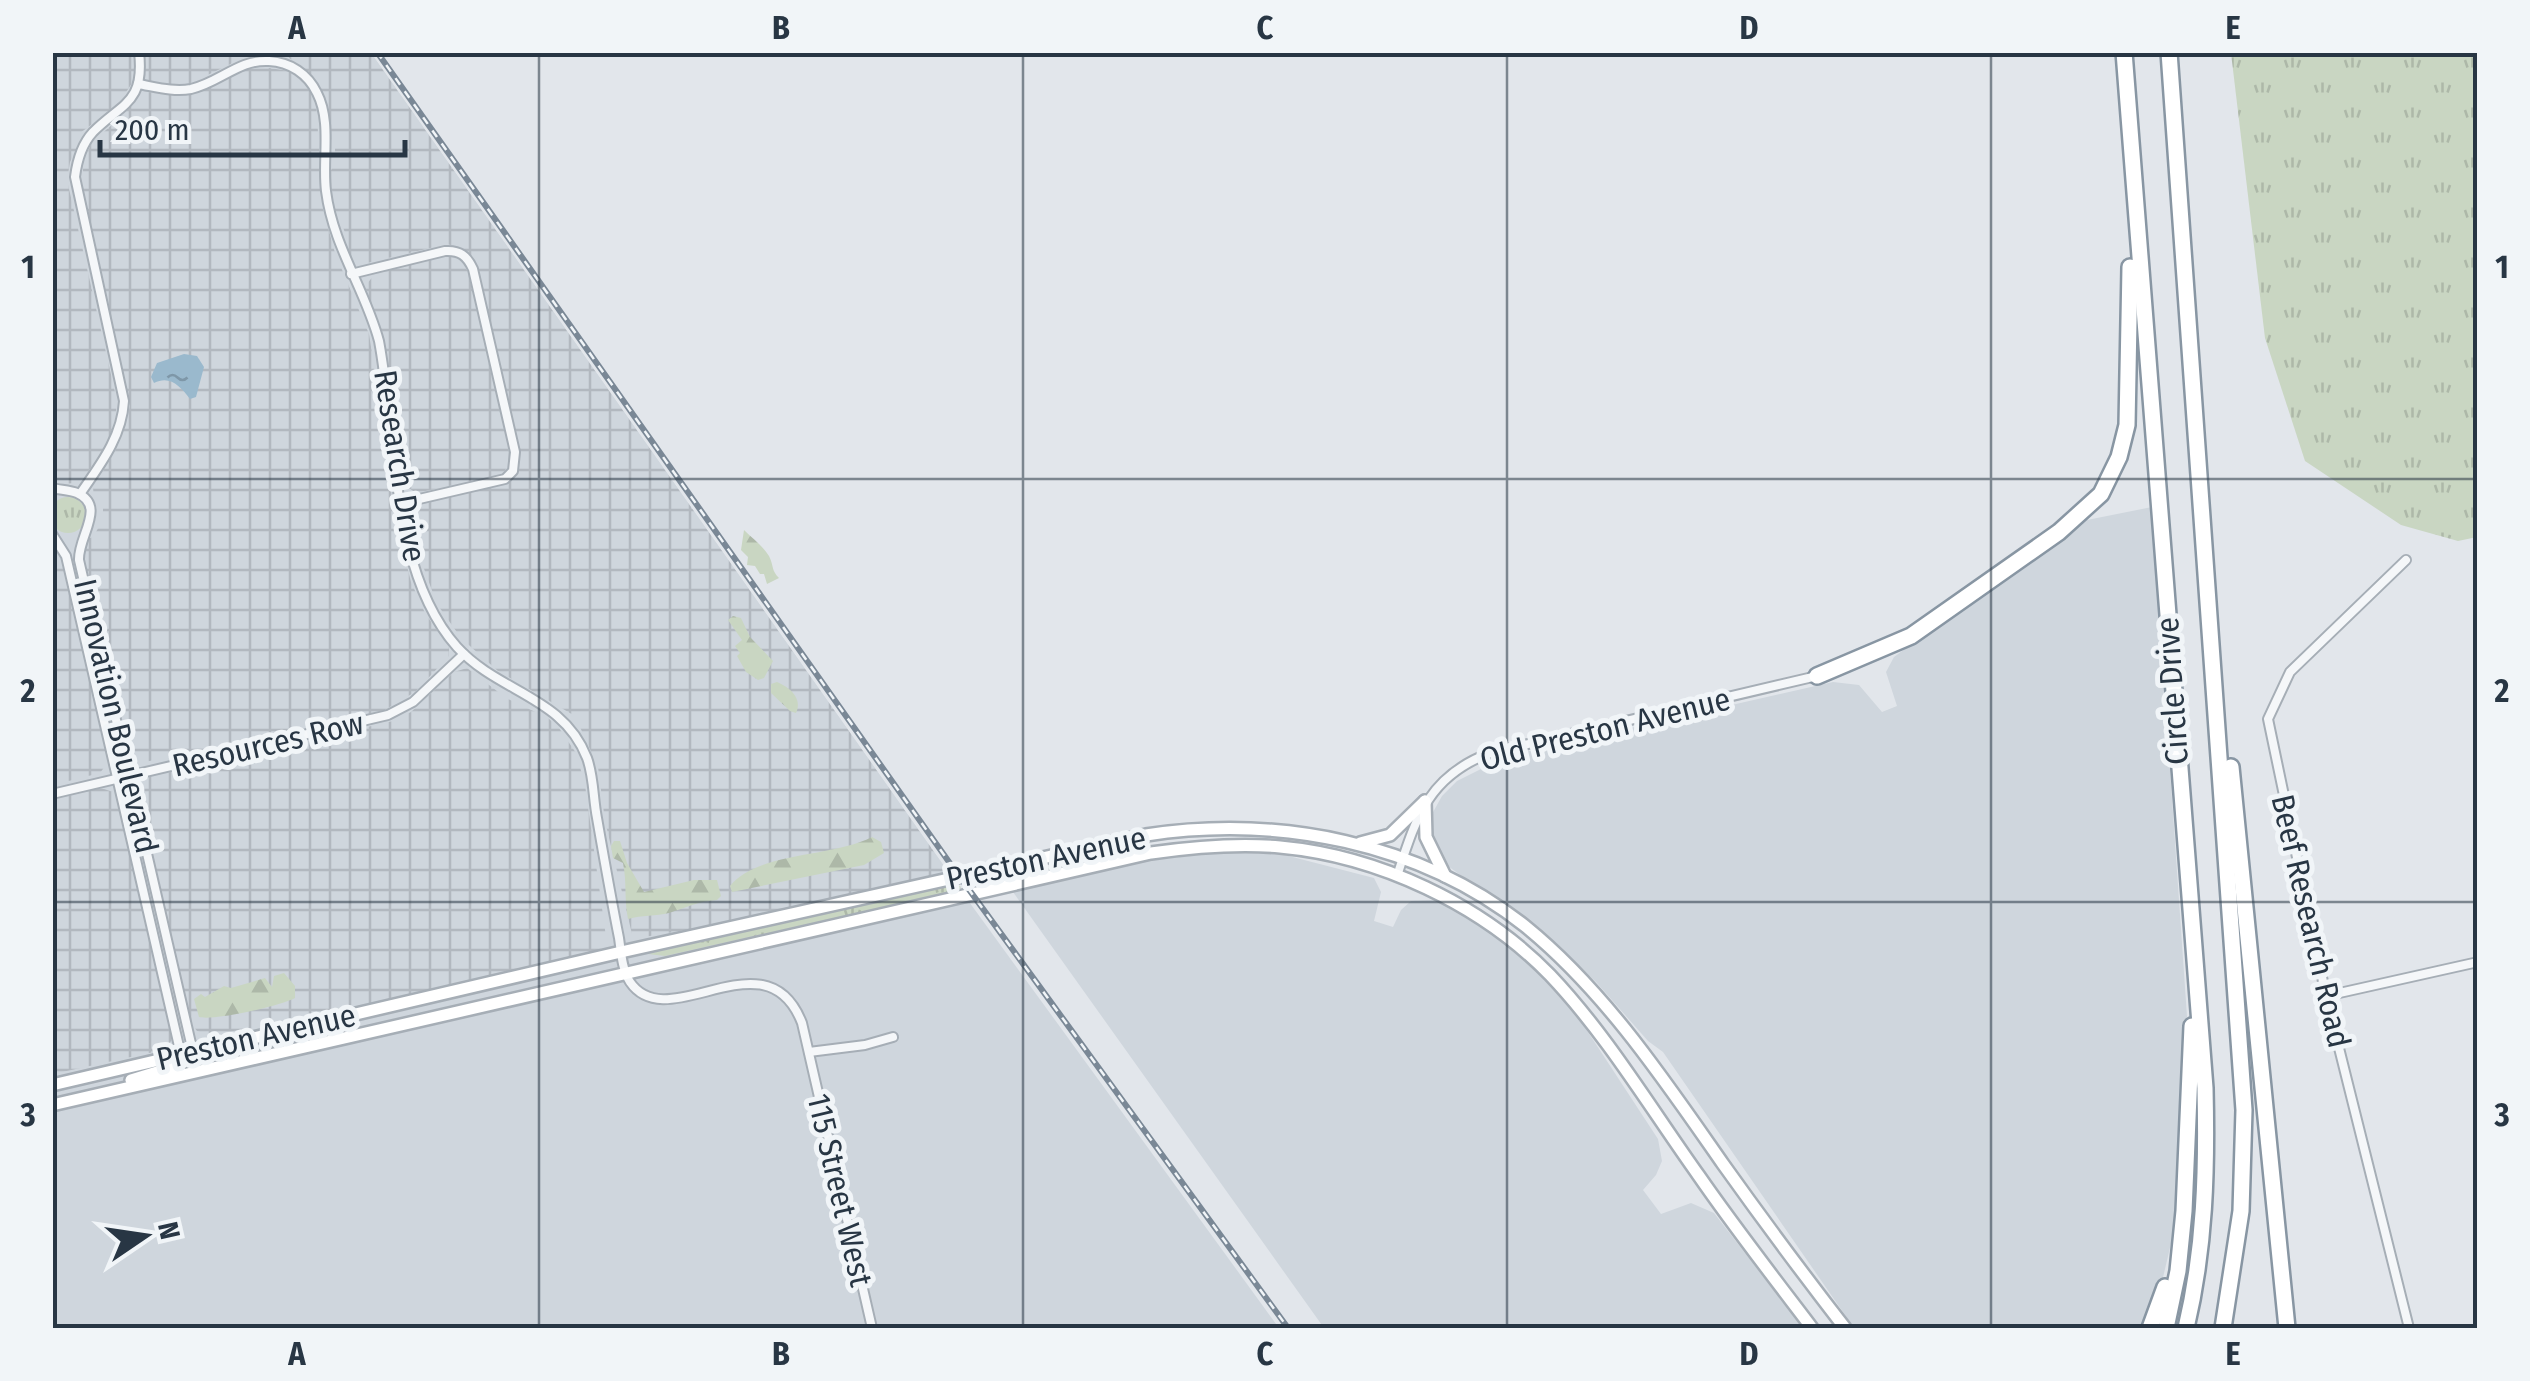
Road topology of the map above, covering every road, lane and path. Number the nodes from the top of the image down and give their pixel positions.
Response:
1 (139, 52) edge
2 (2124, 52) edge
3 (2169, 52) edge
4 (138, 84) junction
5 (2136, 218) junction
6 (351, 274) junction
7 (52, 488) edge
8 (63, 491) junction
9 (80, 494) junction
10 (52, 496) edge
11 (402, 502) junction
12 (82, 534) junction
13 (53, 535) edge
14 (2406, 560) dead end
15 (464, 654) junction
16 (2214, 659) junction
17 (1818, 676) joint
18 (130, 777) junction
19 (118, 780) junction
20 (52, 794) edge
21 (1425, 801) junction
22 (1356, 843) junction
23 (1402, 859) junction
24 (1396, 876) junction
25 (1448, 879) junction
26 (158, 898) junction
27 (146, 901) junction
28 (622, 952) junction
29 (2478, 962) edge
30 (626, 971) junction
31 (2326, 996) junction
32 (2197, 1008) junction
33 (893, 1037) dead end
34 (808, 1052) junction
35 (187, 1054) junction
36 (52, 1085) edge
37 (80, 1098) junction
38 (52, 1105) edge
39 (2184, 1211) junction
40 (2286, 1326) edge
41 (872, 1328) edge
42 (1812, 1328) edge
43 (1844, 1328) edge
44 (2150, 1328) edge
45 (2166, 1328) edge
46 (2186, 1328) edge
47 (2224, 1328) edge
48 (2409, 1328) edge

1 - 4 street
2 - 5 highway, Circle Drive
3 - 16 highway, Circle Drive
4 - 6 street, Research Drive
4 - 9 street
5 - 17 highway
5 - 32 highway, Circle Drive
6 - 11 street, Research Drive
6 - 11 street
7 - 8 street
8 - 9 street
8 - 10 street
9 - 12 street, Innovation Boulevard
11 - 15 street, Research Drive
12 - 13 street, Innovation Boulevard
12 - 18 street, Innovation Boulevard
13 - 19 street, Innovation Boulevard
14 - 31 street, Beef Research Road
15 - 18 street, Resources Row
15 - 28 street, Research Drive
16 - 40 highway
16 - 47 highway, Circle Drive
17 - 21 street, Old Preston Avenue
18 - 19 street, Resources Row
18 - 26 street, Innovation Boulevard
19 - 20 street, Resources Row
19 - 27 street, Innovation Boulevard
21 - 22 main road
21 - 23 street, Old Preston Avenue
21 - 25 main road
22 - 23 main road, Preston Avenue
22 - 28 main road, Preston Avenue
23 - 24 street, Old Preston Avenue
23 - 25 main road, Preston Avenue
24 - 30 main road, Preston Avenue
24 - 42 main road, Preston Avenue
25 - 43 main road, Preston Avenue
26 - 27 street, Innovation Boulevard
26 - 35 street, Innovation Boulevard
27 - 35 street, Innovation Boulevard
28 - 30 street, Research Drive
28 - 35 main road, Preston Avenue
29 - 31 street
30 - 34 street, 115 Street West
30 - 37 main road, Preston Avenue
31 - 48 street, Beef Research Road
32 - 39 highway
32 - 46 highway, Circle Drive
33 - 34 street, 115 Street West
34 - 41 street, 115 Street West
35 - 36 main road, Preston Avenue
35 - 37 main road
37 - 38 main road, Preston Avenue
39 - 44 highway
39 - 45 highway

